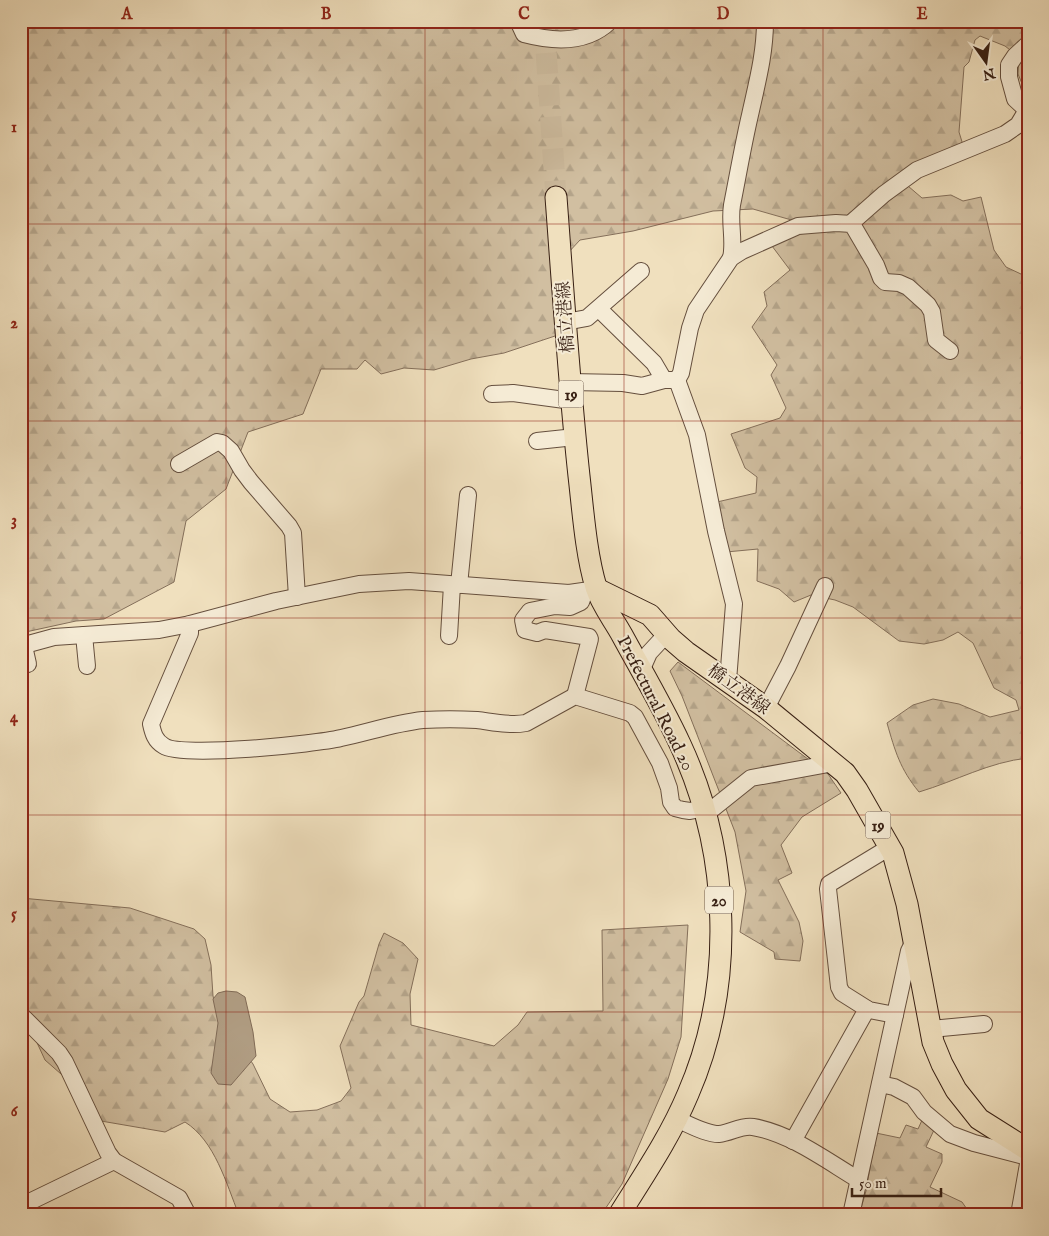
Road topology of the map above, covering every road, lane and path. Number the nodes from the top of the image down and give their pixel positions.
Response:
1 (518, 21) edge
2 (610, 21) edge
3 (766, 21) edge
4 (1028, 44) edge
5 (1027, 110) edge
6 (556, 197) tunnel mouth
7 (850, 224) junction
8 (731, 258) junction
9 (642, 271) dead end
10 (599, 309) junction
11 (565, 322) junction
12 (950, 352) dead end
13 (671, 380) junction
14 (571, 392) junction
15 (492, 394) dead end
16 (575, 438) junction
17 (537, 441) dead end
18 (179, 464) dead end
19 (468, 494) dead end
20 (456, 585) junction
21 (826, 586) dead end
22 (591, 590) junction
23 (297, 597) junction
24 (190, 624) junction
25 (84, 635) junction
26 (449, 636) dead end
27 (671, 639) junction
28 (23, 646) edge
29 (28, 664) dead end
30 (87, 666) dead end
31 (641, 671) junction
32 (728, 681) junction
33 (575, 696) junction
34 (766, 708) junction
35 (834, 764) junction
36 (706, 811) junction
37 (890, 847) junction
38 (914, 941) junction
39 (867, 1009) junction
40 (21, 1014) edge
41 (895, 1015) junction
42 (984, 1024) dead end
43 (931, 1029) junction
44 (880, 1084) junction
45 (676, 1119) junction
46 (793, 1141) junction
47 (1028, 1150) edge
48 (1028, 1157) edge
49 (114, 1161) junction
50 (1028, 1164) edge
51 (859, 1180) junction
52 (21, 1206) edge
53 (188, 1215) edge
54 (619, 1215) edge
55 (851, 1215) edge
56 (1019, 1215) edge

1 - 2 street
3 - 8 street
4 - 5 street
5 - 7 street
6 - 11 main road, 橋立港線 / 19
7 - 8 street
7 - 12 street
8 - 13 street
9 - 10 street
10 - 11 street
10 - 13 street
11 - 14 main road, 橋立港線 / 19
13 - 14 street
13 - 32 street
14 - 15 street
14 - 16 main road, 橋立港線 / 19
16 - 17 street
16 - 22 main road, 橋立港線 / 19
18 - 23 street
19 - 20 street
20 - 22 street
20 - 23 street
20 - 26 street
21 - 34 street
22 - 27 main road, 橋立港線 / 19
22 - 31 main road, Prefectural Road 20 / 20
22 - 33 street
23 - 24 street
24 - 25 street
24 - 33 street
25 - 28 street
25 - 30 street
27 - 31 street
27 - 32 main road, 橋立港線 / 19
28 - 29 street
31 - 36 main road, Prefectural Road 20 / 20
32 - 34 main road, 橋立港線 / 19
33 - 36 street
34 - 35 main road, 橋立港線 / 19
35 - 36 street
35 - 37 main road, 橋立港線 / 19
36 - 45 main road, Prefectural Road 20 / 20
37 - 38 main road, 橋立港線 / 19
37 - 39 street
38 - 41 street
38 - 43 main road, 橋立港線 / 19
39 - 41 street
39 - 46 street
40 - 49 street
41 - 44 street
42 - 43 street
43 - 47 main road, 橋立港線 / 19
44 - 48 street
44 - 51 street
45 - 46 street
45 - 54 main road, Prefectural Road 20 / 20
46 - 51 street
49 - 52 street
49 - 53 street
50 - 56 street
51 - 55 street

